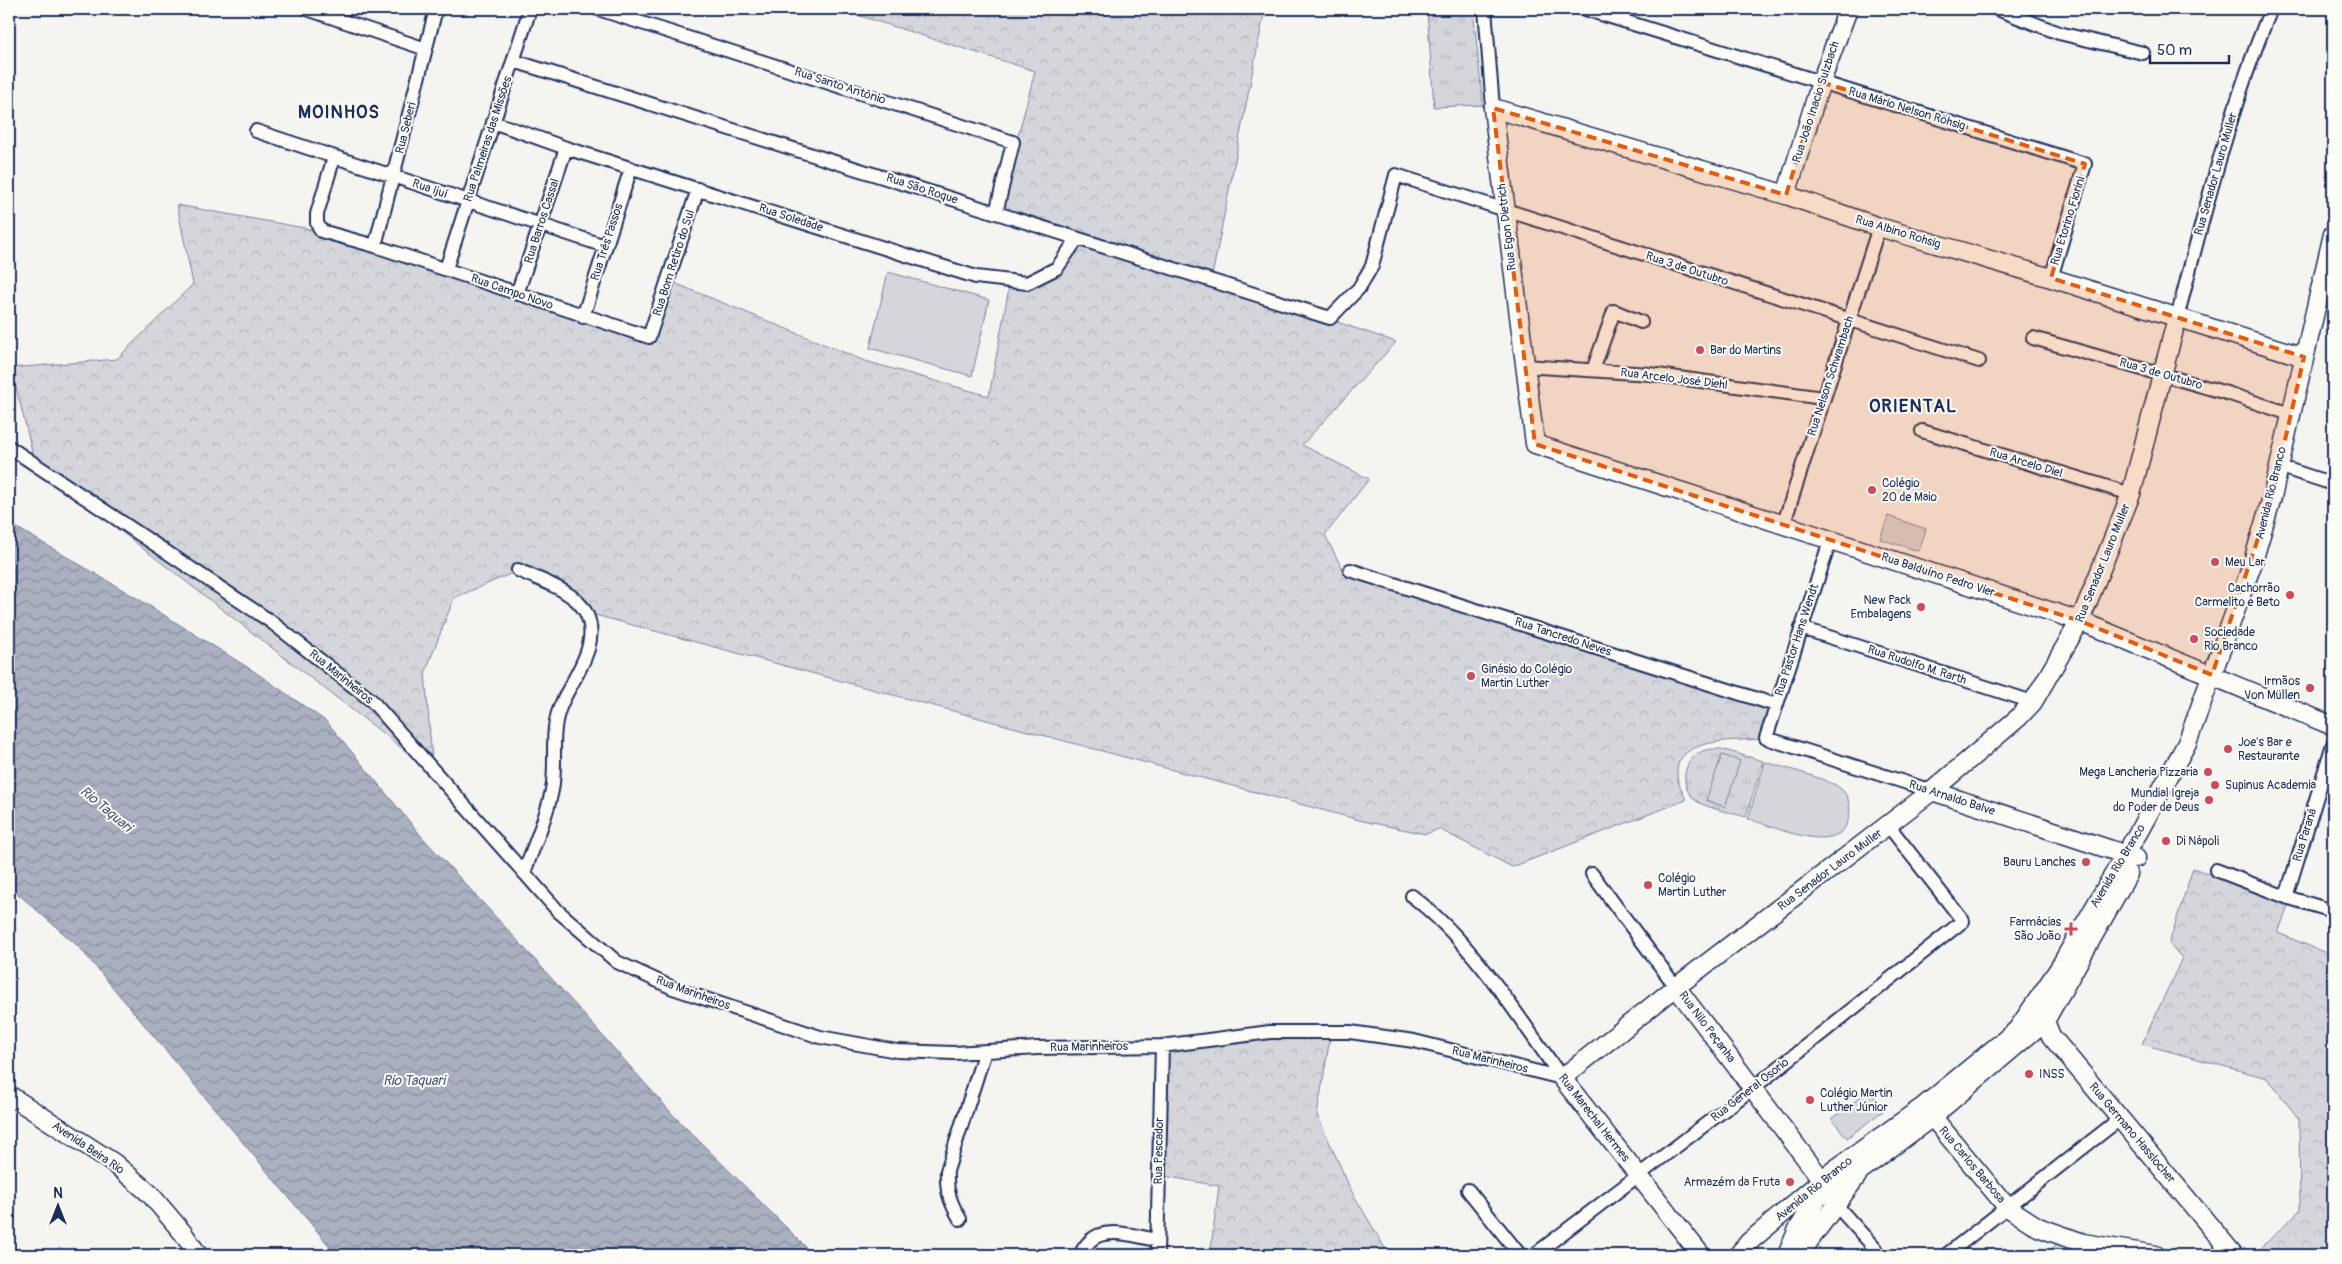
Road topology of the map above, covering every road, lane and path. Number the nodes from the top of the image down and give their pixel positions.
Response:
1 (307, 9) edge
2 (436, 9) edge
3 (530, 9) edge
4 (598, 9) edge
5 (1485, 9) edge
6 (1585, 9) edge
7 (1848, 9) edge
8 (1997, 9) edge
9 (2271, 9) edge
10 (426, 49) junction
11 (2143, 53) dead end
12 (514, 60) junction
13 (1822, 82) junction
14 (1493, 108) junction
15 (493, 122) junction
16 (256, 130) dead end
17 (566, 148) junction
18 (334, 157) junction
19 (2086, 164) joint
20 (631, 168) junction
21 (393, 176) junction
22 (698, 189) junction
23 (1786, 196) junction
24 (467, 201) junction
25 (1505, 211) junction
26 (996, 213) junction
27 (541, 224) junction
28 (1879, 227) junction
29 (2333, 234) edge
30 (1077, 239) junction
31 (375, 246) junction
32 (606, 246) junction
33 (446, 269) junction
34 (2051, 278) junction
35 (2333, 281) edge
36 (517, 294) junction
37 (583, 316) junction
38 (1330, 318) joint
39 (2177, 318) junction
40 (1849, 321) junction
41 (1641, 322) dead end
42 (649, 337) joint
43 (2032, 338) dead end
44 (2304, 357) junction
45 (1979, 361) dead end
46 (1524, 366) junction
47 (1593, 370) junction
48 (2162, 375) junction
49 (1823, 398) junction
50 (2290, 414) junction
51 (1922, 431) dead end
52 (1535, 444) joint
53 (9, 447) edge
54 (2290, 470) junction
55 (2333, 484) edge
56 (2131, 494) junction
57 (1784, 526) junction
58 (1830, 541) junction
59 (518, 570) dead end
60 (1350, 570) dead end
61 (2080, 621) junction
62 (1801, 628) junction
63 (2217, 677) junction
64 (2033, 702) junction
65 (1776, 705) junction
66 (2333, 726) edge
67 (1766, 738) joint
68 (2333, 744) edge
69 (1932, 791) junction
70 (1888, 825) junction
71 (2131, 857) junction
72 (2216, 870) dead end
73 (524, 873) junction
74 (1592, 874) dead end
75 (1412, 896) dead end
76 (2286, 897) junction
77 (2333, 911) edge
78 (1676, 987) junction
79 (2038, 1018) junction
80 (1162, 1046) junction
81 (985, 1051) junction
82 (1562, 1078) junction
83 (1753, 1088) junction
84 (12, 1102) edge
85 (1928, 1112) junction
86 (2120, 1118) junction
87 (1856, 1164) junction
88 (1638, 1174) junction
89 (1821, 1188) junction
90 (1468, 1190) dead end
91 (1836, 1205) junction
92 (2007, 1207) junction
93 (960, 1220) dead end
94 (1157, 1240) junction
95 (2231, 1254) edge
96 (198, 1255) edge
97 (1081, 1255) edge
98 (1157, 1255) edge
99 (1520, 1255) edge
100 (1534, 1255) edge
101 (1702, 1255) edge
102 (1738, 1255) edge
103 (1746, 1255) edge
104 (1787, 1255) edge
105 (1802, 1255) edge
106 (1881, 1255) edge
107 (1946, 1255) edge
108 (2156, 1255) edge

1 - 10 street
2 - 10 street, Rua Seberi
3 - 12 street, Rua Palmeiras das Missões
4 - 26 street, Rua Santo Antônio
5 - 14 street, Rua Egon Dietrich
6 - 13 street, Rua Mário Nelson Röhsig
7 - 13 street, Rua João Inacio Sulzbach
8 - 11 street
9 - 39 street, Rua Senador Lauro Muller
10 - 21 street, Rua Seberi
12 - 15 street, Rua Palmeiras das Missões
12 - 26 street, Rua São Roque
13 - 19 street, Rua Mário Nelson Röhsig
13 - 23 street, Rua João Inacio Sulzbach
14 - 23 street, Rua Albino Rohsig
14 - 25 street, Rua Egon Dietrich
15 - 17 street, Rua Soledade
15 - 24 street, Rua Palmeiras das Missões
16 - 18 street, Rua Ijuí
17 - 20 street, Rua Soledade
17 - 27 street, Rua Barros Cassal
18 - 21 street, Rua Ijuí
18 - 31 street, Rua Campo Novo
19 - 34 street, Rua Etorino Fiorini
20 - 22 street, Rua Soledade
20 - 32 street, Rua Três Passos
21 - 24 street, Rua Ijuí
21 - 31 street, Rua Seberi
22 - 30 street, Rua Soledade
22 - 42 street, Rua Bom Retiro do Sul
23 - 28 street, Rua Albino Rohsig
24 - 27 street, Rua Ijuí
24 - 33 street, Rua Palmeiras das Missões
25 - 38 street, Rua 3 de Outubro
25 - 40 street, Rua 3 de Outubro
25 - 46 street, Rua Egon Dietrich
26 - 30 street, Rua São Roque
27 - 32 street, Rua Ijuí
27 - 36 street, Rua Barros Cassal
28 - 34 street, Rua Albino Rohsig
28 - 40 street, Rua Nelson Schwambach
29 - 44 street, Avenida Rio Branco
30 - 38 street, Rua São Roque
31 - 33 street, Rua Campo Novo
32 - 37 street, Rua Três Passos
33 - 36 street, Rua Campo Novo
34 - 39 street, Rua Albino Rohsig
35 - 54 street, Avenida Rio Branco
36 - 37 street, Rua Campo Novo
37 - 42 street, Rua Campo Novo
39 - 44 street, Rua Albino Rohsig
39 - 48 street, Rua Senador Lauro Muller
40 - 45 street, Rua 3 de Outubro
40 - 49 street, Rua Nelson Schwambach
41 - 47 street
43 - 48 street, Rua 3 de Outubro
44 - 50 street, Avenida Rio Branco
46 - 47 street, Rua Arcelo José Diehl
46 - 52 street, Rua Egon Dietrich
47 - 49 street, Rua Arcelo José Diehl
48 - 50 street, Rua 3 de Outubro
48 - 56 street, Rua Senador Lauro Muller
49 - 57 street, Rua Nelson Schwambach
50 - 63 street, Avenida Rio Branco
51 - 56 street, Rua Arcelo Diel
52 - 57 street, Rua Balduíno Pedro Vier
53 - 73 street, Rua Marinheiros
54 - 55 street
54 - 63 street, Avenida Rio Branco
56 - 61 street, Rua Senador Lauro Muller
57 - 58 street, Rua Balduíno Pedro Vier
58 - 61 street, Rua Balduíno Pedro Vier
58 - 62 street, Rua Pastor Hans Wendt
59 - 73 street
60 - 65 street, Rua Tancredo Neves
61 - 63 street, Rua Balduíno Pedro Vier
61 - 64 street, Rua Senador Lauro Muller
62 - 64 street, Rua Rudolfo M. Rarth
62 - 65 street, Rua Pastor Hans Wendt
63 - 66 street, Rua Balduíno Pedro Vier
63 - 71 street, Avenida Rio Branco
64 - 69 street, Rua Senador Lauro Muller
65 - 67 street, Rua Pastor Hans Wendt
67 - 69 street, Rua Arnaldo Balve
68 - 76 street, Rua Paraná
69 - 70 street, Rua Senador Lauro Muller
69 - 71 street, Rua Arnaldo Balve
70 - 78 street, Rua Senador Lauro Muller
70 - 83 street, Rua General Osorio
71 - 79 street, Avenida Rio Branco
72 - 76 street
73 - 81 street, Rua Marinheiros
74 - 78 street, Rua Nilo Peçanha
75 - 82 street, Rua Marechal Hermes
76 - 77 street
78 - 82 street, Rua Senador Lauro Muller
78 - 83 street, Rua Nilo Peçanha
79 - 85 street, Avenida Rio Branco
79 - 86 street, Rua Germano Hasslocher
80 - 81 street, Rua Marinheiros
80 - 82 street, Rua Marinheiros
80 - 94 street, Rua Pescador
81 - 93 street
82 - 88 street, Rua Marechal Hermes
83 - 88 street, Rua General Osorio
83 - 89 street, Rua Nilo Peçanha
84 - 96 street, Avenida Beira Rio
85 - 87 street, Avenida Rio Branco
85 - 92 street, Rua Carlos Barbosa
86 - 92 street
86 - 95 street, Rua Germano Hasslocher
87 - 89 street
87 - 91 street
88 - 100 street, Rua General Osorio
88 - 101 street, Rua Marechal Hermes
89 - 102 street, Avenida Rio Branco
89 - 103 street, Avenida Rio Branco
89 - 104 street
90 - 99 street
91 - 105 street
91 - 106 street
92 - 107 street
92 - 108 street, Rua Carlos Barbosa
94 - 97 street
94 - 98 street, Rua Pescador

